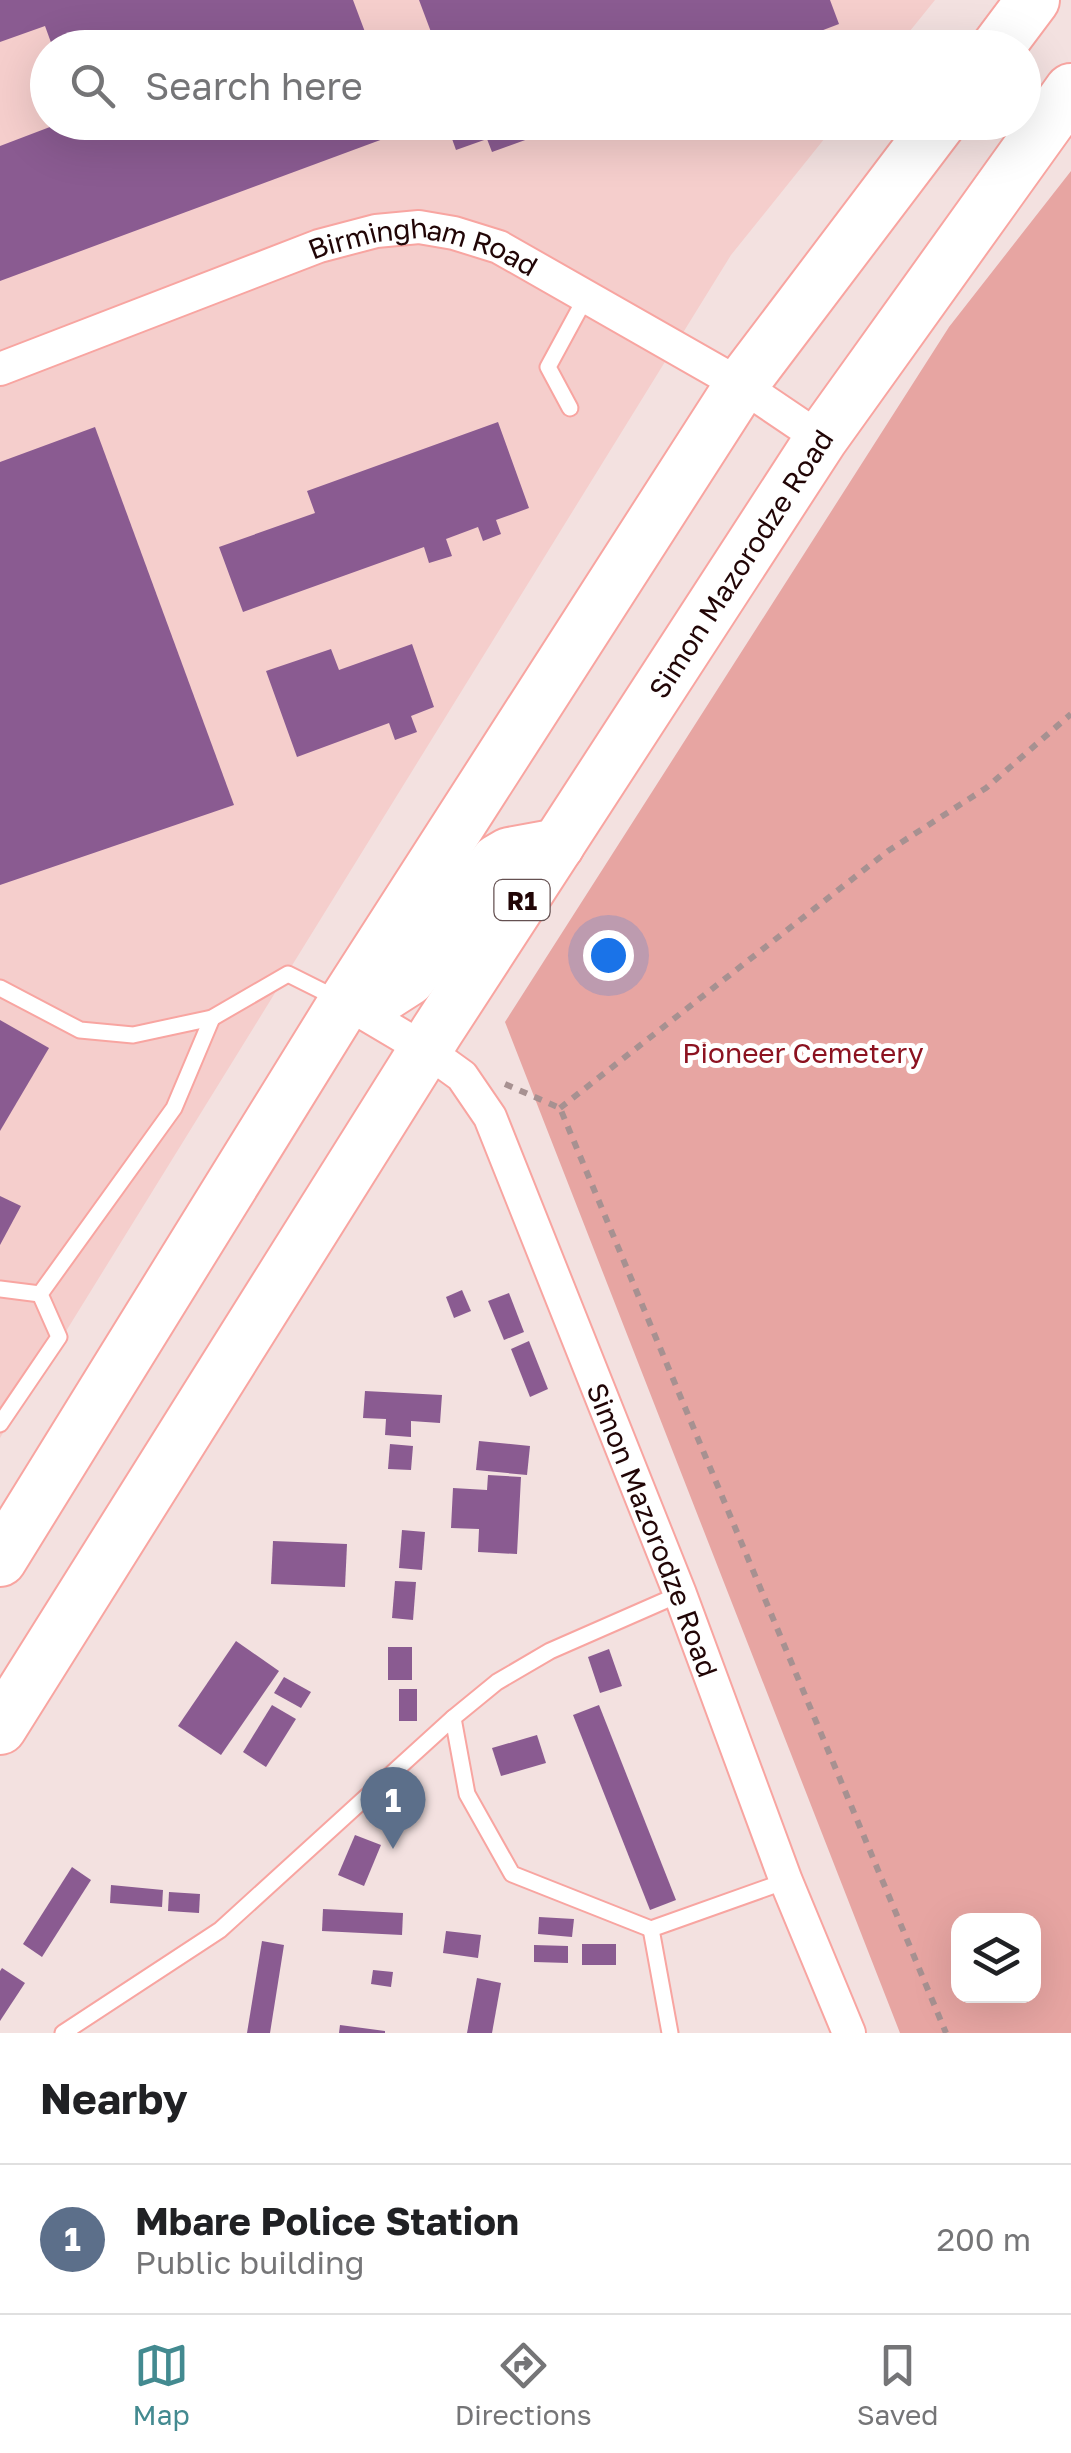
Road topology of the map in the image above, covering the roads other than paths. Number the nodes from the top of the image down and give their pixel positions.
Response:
1 (1033, 0) edge
2 (1010, 30) edge
3 (1071, 90) edge
4 (1041, 132) edge
5 (926, 140) edge
6 (1035, 140) edge
7 (586, 297) junction
8 (0, 369) edge
9 (741, 386) junction
10 (570, 408) dead end
11 (821, 440) junction
12 (558, 845) junction
13 (0, 988) edge
14 (346, 1002) junction
15 (212, 1018) junction
16 (426, 1050) junction
17 (0, 1289) edge
18 (40, 1294) junction
19 (0, 1424) edge
20 (0, 1560) edge
21 (680, 1594) junction
22 (453, 1718) junction
23 (0, 1728) edge
24 (786, 1881) junction
25 (651, 1928) junction
26 (64, 2033) edge
27 (670, 2033) edge
28 (849, 2033) edge

1 - 2 highway
3 - 4 highway, Simon Mazorodze Road / R1
5 - 9 highway
6 - 11 highway, Simon Mazorodze Road / R1
7 - 8 street, Birmingham Road
7 - 9 street, Birmingham Road
7 - 10 lane
9 - 11 street, Birmingham Road
9 - 14 highway
11 - 12 highway, Simon Mazorodze Road / R1
12 - 14 highway
12 - 16 highway, Simon Mazorodze Road / R1
13 - 15 lane
14 - 15 lane
14 - 16 street, Simon Mazorodze Road
14 - 20 highway
15 - 18 lane
16 - 21 street, Simon Mazorodze Road
16 - 23 highway, Simon Mazorodze Road / R1
17 - 18 lane
18 - 19 lane
21 - 22 lane
21 - 24 street, Simon Mazorodze Road
22 - 25 lane
22 - 26 lane
24 - 25 lane
24 - 28 street, Simon Mazorodze Road
25 - 27 lane

